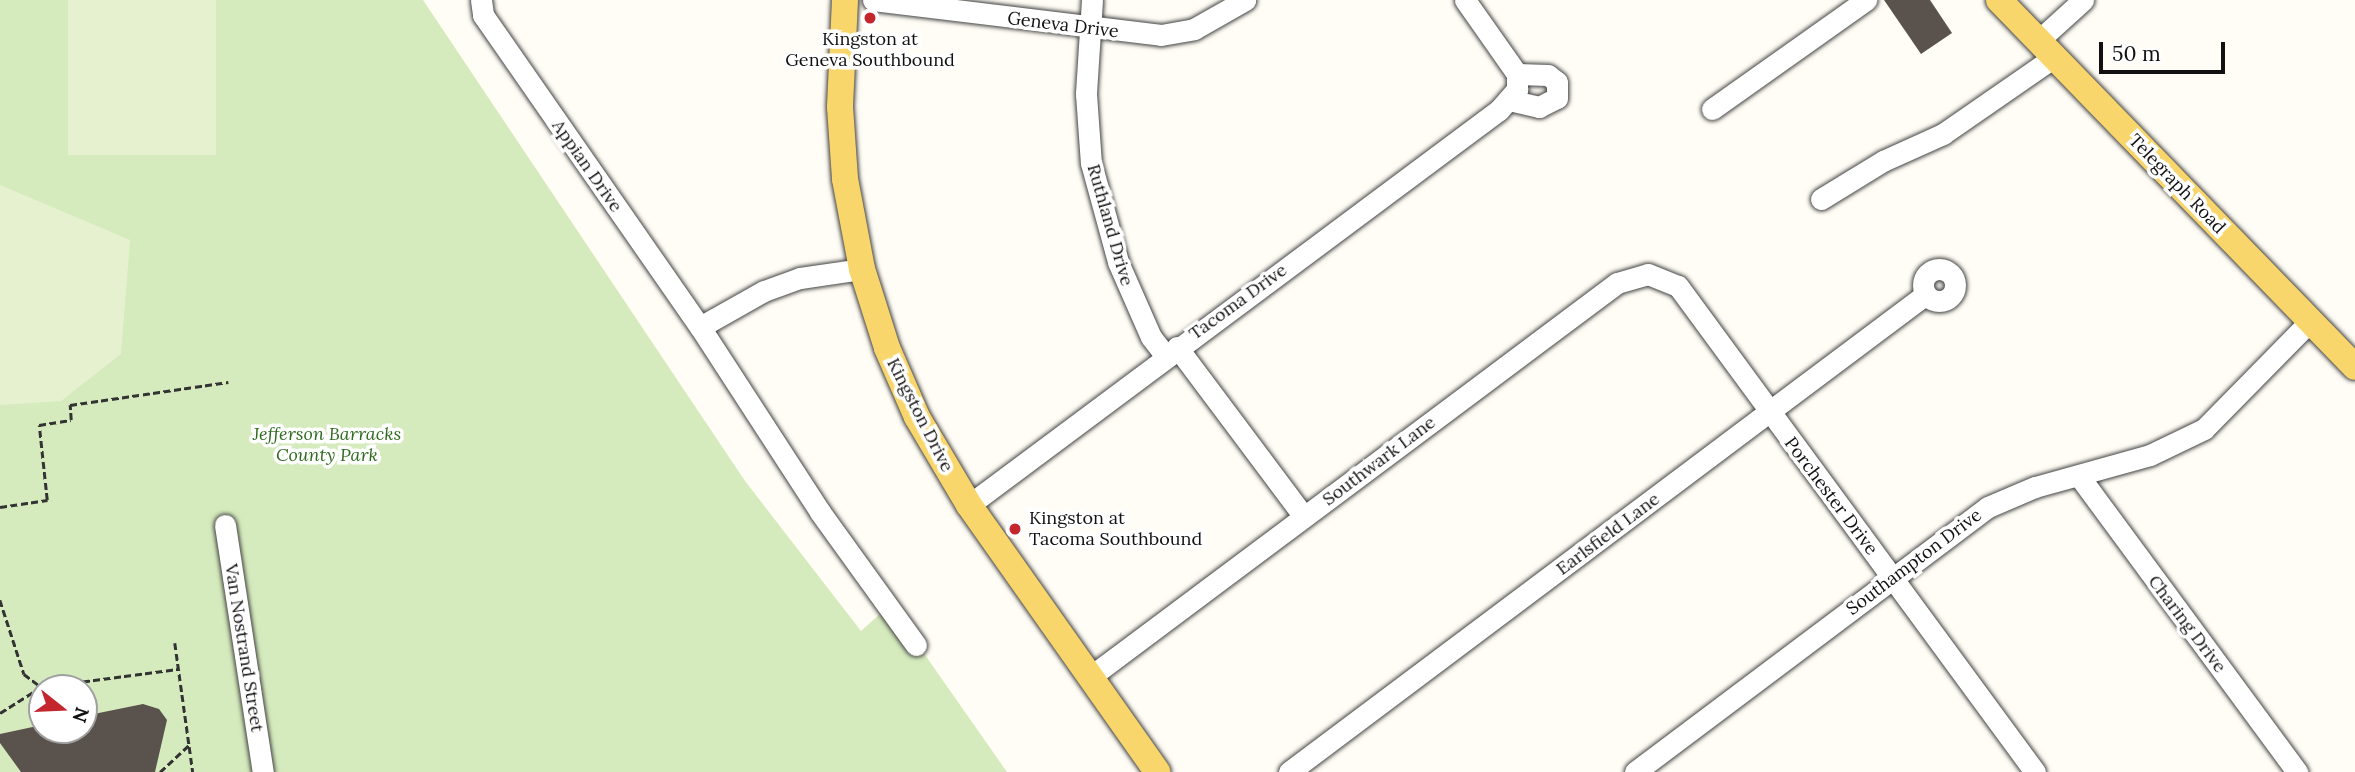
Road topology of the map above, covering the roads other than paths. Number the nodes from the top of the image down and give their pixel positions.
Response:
1 (845, 0) edge
2 (873, 0) edge
3 (1092, 0) edge
4 (1245, 0) edge
5 (1465, 0) edge
6 (1866, 0) edge
7 (1999, 0) edge
8 (2082, 0) edge
9 (480, 1) edge
10 (1089, 29) junction
11 (2046, 49) junction
12 (1517, 74) junction
13 (1508, 100) junction
14 (1712, 109) dead end
15 (1821, 199) dead end
16 (862, 269) junction
17 (1678, 286) joint
18 (1926, 295) dead end
19 (2310, 321) junction
20 (700, 327) junction
21 (1172, 352) junction
22 (2355, 367) edge
23 (1770, 414) junction
24 (2080, 476) junction
25 (969, 505) junction
26 (1304, 517) junction
27 (225, 525) dead end
28 (1893, 579) junction
29 (916, 645) dead end
30 (1090, 677) junction
31 (263, 772) edge
32 (1157, 772) edge
33 (1289, 772) edge
34 (1635, 772) edge
35 (2035, 772) edge
36 (2297, 772) edge

1 - 16 main road, Kingston Drive
2 - 10 street, Geneva Drive
3 - 10 street, Ruthland Drive
4 - 10 street, Geneva Drive
5 - 12 street
6 - 14 street
7 - 11 main road, Telegraph Road
8 - 11 street
9 - 20 street, Appian Drive
10 - 21 street, Ruthland Drive
11 - 15 street
11 - 19 main road, Telegraph Road
12 - 13 street
12 - 13 street
13 - 21 street, Tacoma Drive
16 - 20 street
16 - 25 main road, Kingston Drive
17 - 23 street, Porchester Drive
17 - 26 street, Southwark Lane
18 - 23 street, Earlsfield Lane
19 - 22 main road, Telegraph Road
19 - 24 street, Southampton Drive
20 - 29 street, Appian Drive
21 - 25 street, Tacoma Drive
21 - 26 street, Ruthland Drive
23 - 28 street, Porchester Drive
23 - 33 street, Earlsfield Lane
24 - 28 street, Southampton Drive
24 - 36 street, Charing Drive
25 - 30 main road, Kingston Drive
26 - 30 street, Southwark Lane
27 - 31 street, Van Nostrand Street
28 - 34 street, Southampton Drive
28 - 35 street, Porchester Drive
30 - 32 main road, Kingston Drive

